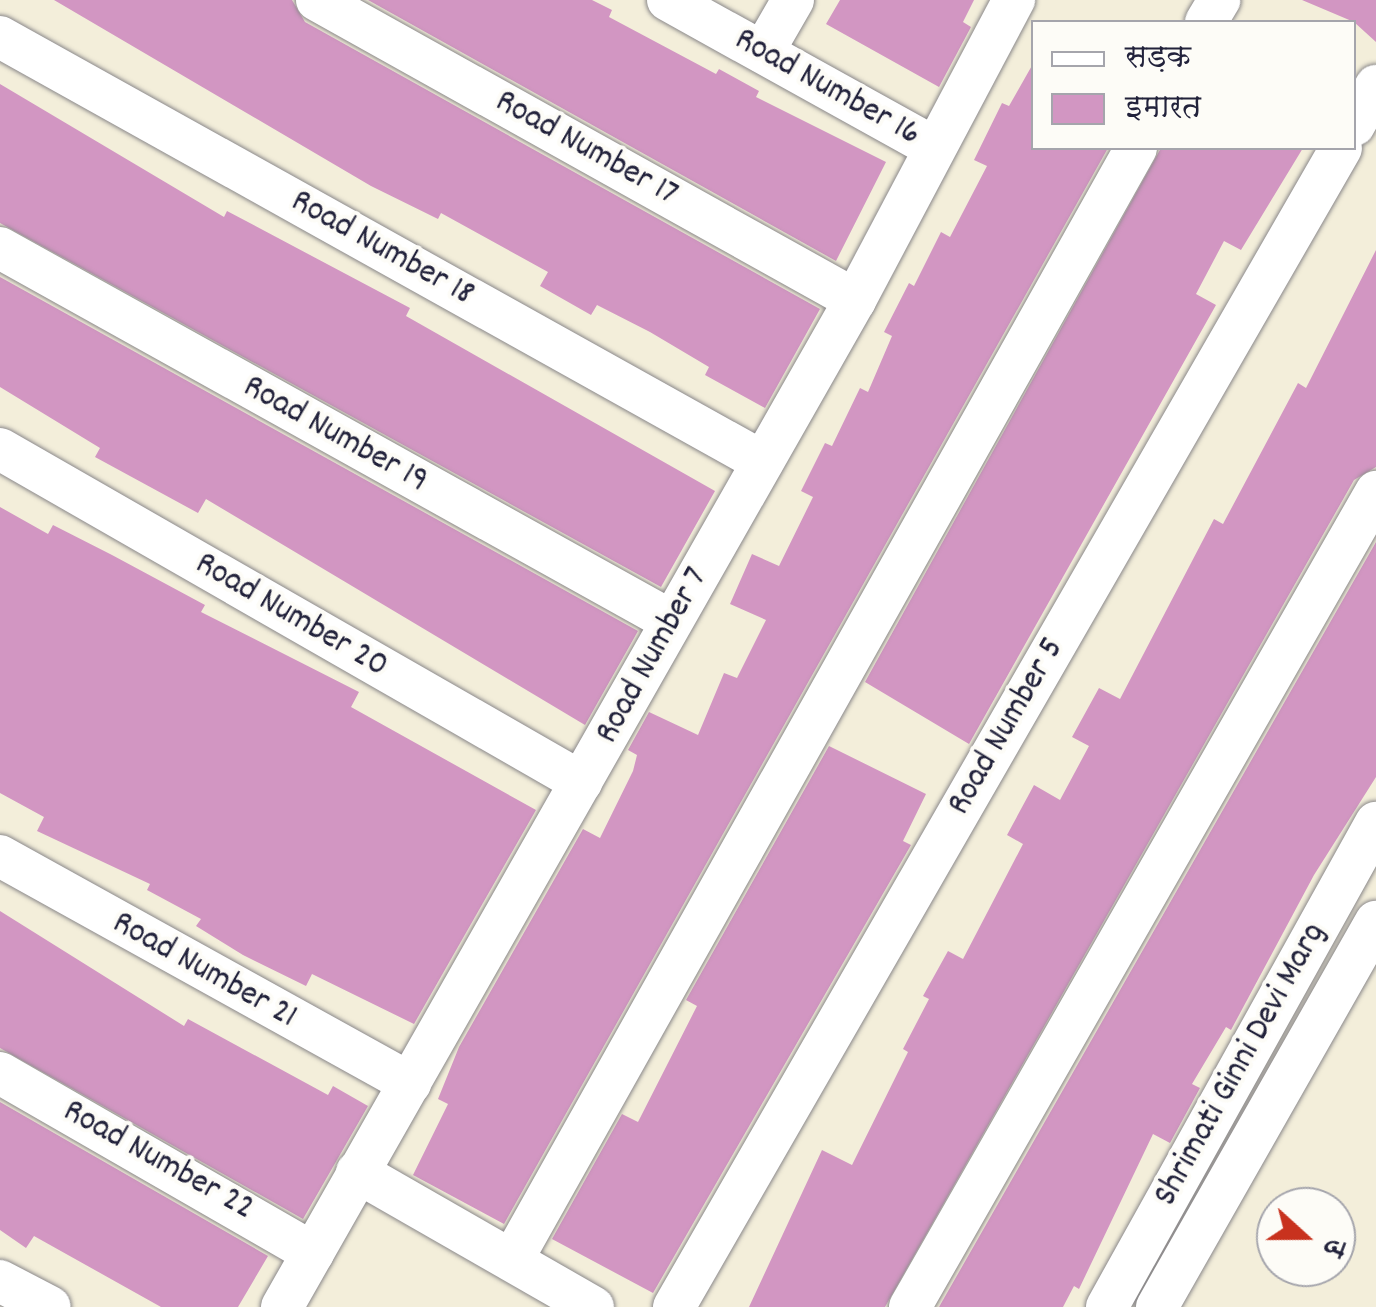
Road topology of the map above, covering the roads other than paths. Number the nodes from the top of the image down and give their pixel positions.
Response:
1 (316, 0) edge
2 (668, 0) edge
3 (793, 0) edge
4 (1014, 0) edge
5 (0, 37) edge
6 (763, 52) junction
7 (1376, 86) edge
8 (1356, 121) edge
9 (934, 148) junction
10 (1135, 150) edge
11 (1340, 150) edge
12 (0, 248) edge
13 (855, 300) junction
14 (0, 449) edge
15 (764, 462) junction
16 (1376, 492) edge
17 (671, 622) junction
18 (581, 782) junction
19 (1376, 823) edge
20 (0, 856) edge
21 (1376, 922) edge
22 (0, 1073) edge
23 (410, 1083) junction
24 (357, 1172) junction
25 (313, 1253) junction
26 (512, 1260) junction
27 (0, 1281) edge
28 (50, 1307) edge
29 (282, 1307) edge
30 (594, 1307) edge
31 (674, 1307) edge
32 (910, 1307) edge
33 (1107, 1307) edge
34 (1156, 1307) edge

1 - 13 street, Road Number 17
2 - 6 street, Road Number 16
3 - 6 street
4 - 9 street, Road Number 7
5 - 15 street, Road Number 18
6 - 9 street, Road Number 16
7 - 8 street
9 - 13 street, Road Number 7
10 - 26 street
11 - 31 street, Road Number 5
12 - 17 street, Road Number 19
13 - 15 street, Road Number 7
14 - 18 street, Road Number 20
15 - 17 street, Road Number 7
16 - 32 street
17 - 18 street, Road Number 7
18 - 23 street, Road Number 7
19 - 33 street, Shrimati Ginni Devi Marg
20 - 23 street, Road Number 21
21 - 34 street, Shrimati Ginni Devi Marg
22 - 25 street, Road Number 22
23 - 24 street, Road Number 7
24 - 25 street, Road Number 7
24 - 26 street
25 - 29 street, Road Number 7
26 - 30 street
27 - 28 street

